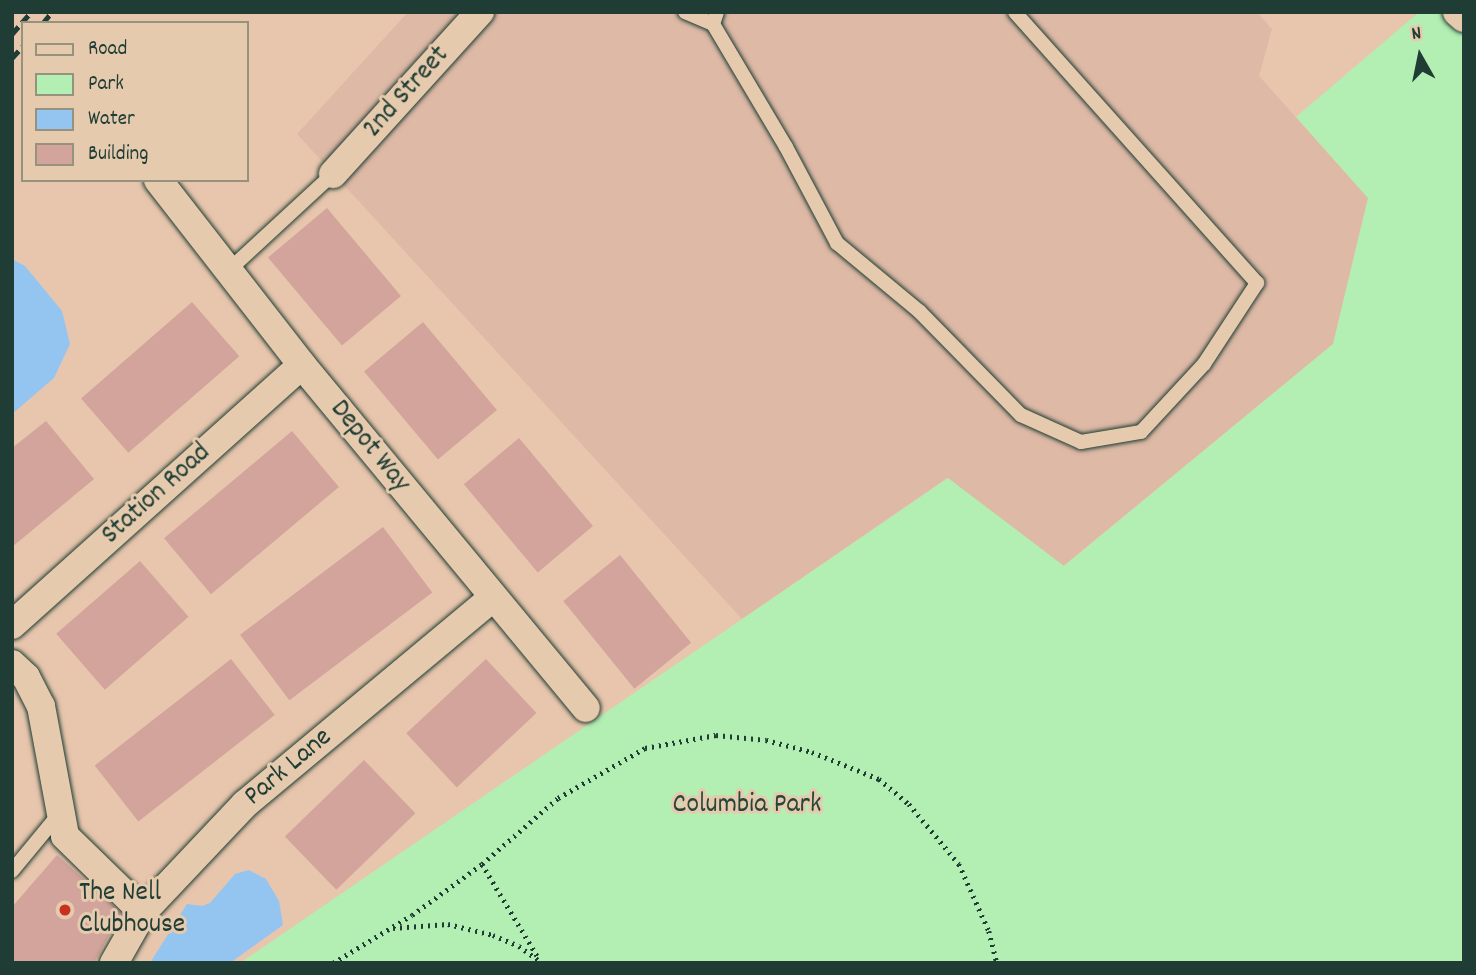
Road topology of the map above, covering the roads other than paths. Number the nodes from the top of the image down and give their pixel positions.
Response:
1 (480, 12) edge
2 (685, 12) edge
3 (1015, 12) edge
4 (1457, 12) edge
5 (715, 18) edge
6 (1464, 18) edge
7 (334, 174) joint
8 (160, 182) edge
9 (229, 270) junction
10 (302, 365) junction
11 (492, 598) junction
12 (12, 625) edge
13 (12, 664) edge
14 (586, 708) dead end
15 (60, 813) junction
16 (12, 871) edge
17 (143, 912) junction
18 (114, 963) edge

1 - 7 street, 2nd Street
2 - 5 lane
3 - 5 lane
4 - 6 street
7 - 9 lane
8 - 9 street, Depot Way
9 - 10 street, Depot Way
10 - 11 street, Depot Way
10 - 12 street, Station Road
11 - 14 street, Depot Way
11 - 17 street, Park Lane
13 - 15 street
15 - 16 lane
15 - 17 street
17 - 18 street, Park Lane

